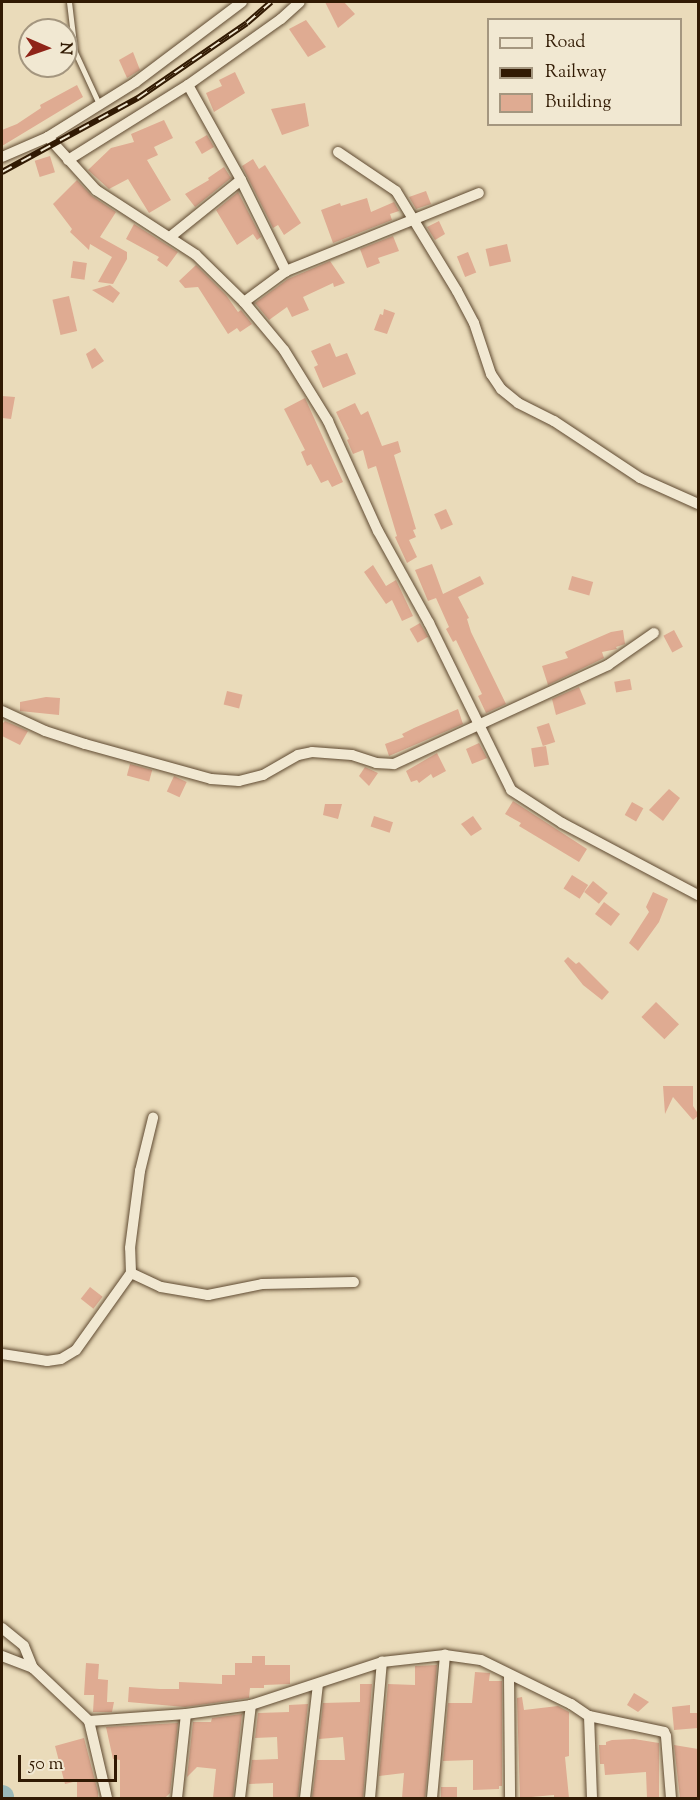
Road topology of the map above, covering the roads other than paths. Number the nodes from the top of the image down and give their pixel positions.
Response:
1 (69, 2) edge
2 (242, 2) edge
3 (300, 2) edge
4 (188, 85) junction
5 (99, 104) junction
6 (48, 137) junction
7 (338, 152) dead end
8 (2, 157) edge
9 (68, 160) junction
10 (241, 180) junction
11 (479, 193) dead end
12 (413, 219) junction
13 (170, 237) junction
14 (286, 271) junction
15 (244, 302) junction
16 (699, 504) edge
17 (654, 633) dead end
18 (2, 711) edge
19 (480, 726) junction
20 (699, 895) edge
21 (153, 1118) dead end
22 (131, 1273) junction
23 (354, 1282) dead end
24 (2, 1354) edge
25 (2, 1628) edge
26 (445, 1655) junction
27 (2, 1656) edge
28 (382, 1662) junction
29 (33, 1668) junction
30 (509, 1675) junction
31 (318, 1684) junction
32 (251, 1705) junction
33 (186, 1714) junction
34 (589, 1716) junction
35 (89, 1722) junction
36 (107, 1798) edge
37 (177, 1798) edge
38 (240, 1798) edge
39 (306, 1798) edge
40 (370, 1798) edge
41 (432, 1798) edge
42 (510, 1798) edge
43 (592, 1798) edge
44 (671, 1798) edge

1 - 5 lane
2 - 5 street
3 - 4 street
4 - 9 street
4 - 10 street
5 - 6 street
6 - 8 street
6 - 9 street
7 - 12 street
9 - 13 street
10 - 13 street
10 - 14 street
11 - 12 street
12 - 14 street
12 - 16 street
13 - 15 street
14 - 15 street
15 - 19 street
17 - 19 street
18 - 19 street
19 - 20 street
21 - 22 street
22 - 23 street
22 - 24 street
25 - 29 street
26 - 28 street
26 - 30 street
26 - 41 street
27 - 29 street
28 - 31 street
28 - 40 street
29 - 35 street
30 - 34 street
30 - 42 street
31 - 32 street
31 - 39 street
32 - 33 street
32 - 38 street
33 - 35 street
33 - 37 street
34 - 43 street
34 - 44 street
35 - 36 street

